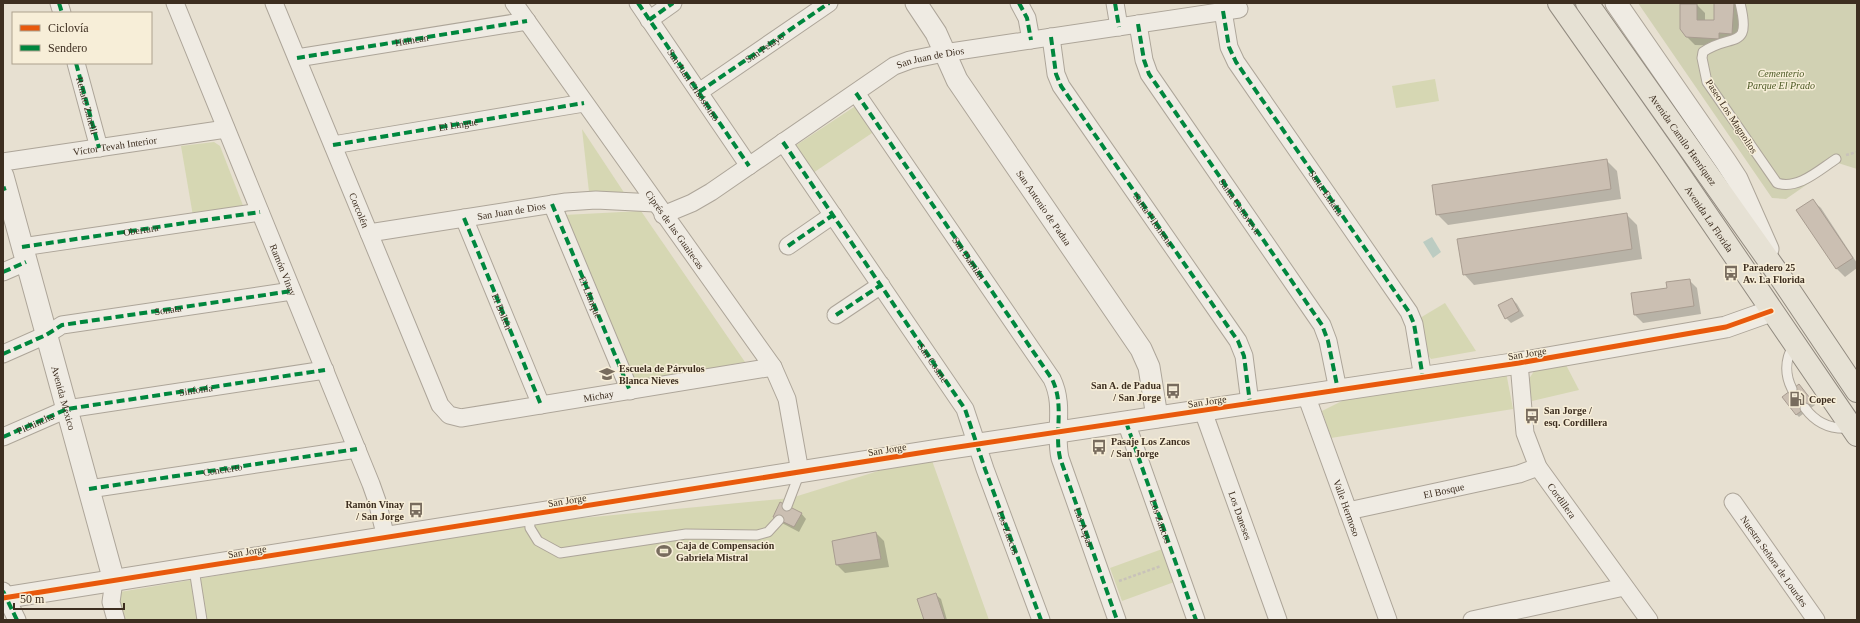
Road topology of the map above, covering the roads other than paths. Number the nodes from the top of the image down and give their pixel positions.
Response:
1 (174, 3) edge
2 (274, 3) edge
3 (514, 3) edge
4 (638, 3) edge
5 (673, 3) edge
6 (829, 3) edge
7 (916, 3) edge
8 (1020, 3) edge
9 (1114, 3) edge
10 (1559, 3) edge
11 (1587, 3) edge
12 (1616, 3) edge
13 (1740, 3) edge
14 (1231, 10) joint
15 (649, 20) junction
16 (527, 21) junction
17 (1138, 24) junction
18 (1119, 27) junction
19 (1051, 37) junction
20 (1031, 40) junction
21 (944, 53) junction
22 (297, 58) junction
23 (76, 64) edge
24 (699, 92) junction
25 (856, 93) junction
26 (584, 103) junction
27 (226, 129) junction
28 (783, 142) junction
29 (333, 144) junction
30 (99, 148) junction
31 (1836, 159) dead end
32 (3, 162) edge
33 (749, 166) junction
34 (4, 184) edge
35 (552, 204) junction
36 (659, 209) junction
37 (260, 212) junction
38 (833, 215) junction
39 (464, 218) junction
40 (369, 233) junction
41 (788, 246) dead end
42 (24, 255) junction
43 (3, 272) edge
44 (1779, 275) junction
45 (881, 285) junction
46 (292, 291) junction
47 (1771, 311) junction
48 (836, 315) dead end
49 (46, 335) junction
50 (1794, 344) junction
51 (3, 354) edge
52 (1519, 363) junction
53 (773, 367) junction
54 (325, 370) junction
55 (1423, 378) junction
56 (1792, 389) dead end
57 (1338, 390) junction
58 (630, 391) junction
59 (1857, 391) edge
60 (1306, 395) junction
61 (1250, 404) junction
62 (541, 405) junction
63 (1805, 408) dead end
64 (66, 409) junction
65 (1203, 410) junction
66 (449, 415) joint
67 (1157, 417) junction
68 (1126, 422) junction
69 (1059, 432) junction
70 (1854, 432) edge
71 (3, 437) edge
72 (976, 444) junction
73 (357, 449) junction
74 (1538, 467) junction
75 (800, 472) junction
76 (88, 489) junction
77 (1734, 502) dead end
78 (787, 506) dead end
79 (1348, 511) junction
80 (529, 515) junction
81 (779, 520) dead end
82 (386, 538) junction
83 (194, 569) junction
84 (114, 582) junction
85 (1624, 587) junction
86 (4, 596) edge
87 (1514, 615) edge
88 (17, 620) edge
89 (116, 620) edge
90 (202, 620) edge
91 (1041, 620) edge
92 (1117, 620) edge
93 (1196, 620) edge
94 (1278, 620) edge
95 (1388, 620) edge
96 (1472, 620) edge
97 (1649, 620) edge
98 (1816, 620) edge

1 - 27 street, Ramón Vinay
2 - 22 street, Corcolén
3 - 16 street, Ciprés de las Guaitecas
4 - 15 street, San Juan Crisóstomo
5 - 15 street
6 - 24 street, San Pelayo
7 - 21 street, San Antonio de Padua
8 - 20 street
9 - 18 street
10 - 47 main road, Avenida La Florida
11 - 44 main road, Avenida Camilo Henríquez
12 - 44 street, Avenida Camilo Henríquez
13 - 31 lane, Paseo Los Magnolios
14 - 17 street, San Juan de Dios
14 - 55 street, Santa Eulalia
15 - 24 street, San Juan Crisóstomo
16 - 22 street, Huincan
16 - 26 street, Ciprés de las Guaitecas
17 - 18 street, San Juan de Dios
17 - 57 street, Santa Genoveva
18 - 19 street, San Juan de Dios
19 - 20 street, San Juan de Dios
19 - 61 street, Santa Filomena
20 - 21 street, San Juan de Dios
21 - 25 street, San Juan de Dios
21 - 67 street, San Antonio de Padua
22 - 29 street, Corcolén
23 - 30 street, Renato Zanelli
24 - 33 street, San Juan Crisóstomo
25 - 28 street, San Juan de Dios
25 - 69 street, San Damián
26 - 29 street, El Lingue
26 - 36 street, Ciprés de las Guaitecas
27 - 30 street, Víctor Tevah Interior
27 - 37 street, Ramón Vinay
28 - 33 street, San Juan de Dios
28 - 38 street, San Cosme
29 - 40 street, Corcolén
30 - 32 street, Víctor Tevah Interior
33 - 36 street, San Juan de Dios
34 - 42 street, Avenida México
35 - 36 street, San Juan de Dios
35 - 39 street, San Juan de Dios
35 - 58 street, El Llanque
36 - 53 street, Ciprés de las Guaitecas
37 - 42 street, Obertura
37 - 46 street, Ramón Vinay
38 - 41 street
38 - 45 street, San Cosme
39 - 40 street, San Juan de Dios
39 - 62 street, El Bollén
40 - 66 street, Corcolén
42 - 43 street, Obertura
42 - 49 street, Avenida México
44 - 59 main road, Avenida Camilo Henríquez
45 - 48 street
45 - 72 street, San Cosme
46 - 49 street, Sonata
46 - 54 street, Ramón Vinay
47 - 50 main road, Avenida La Florida
47 - 52 street, San Jorge
49 - 51 street, Sonata
49 - 64 street, Avenida México
50 - 56 lane
50 - 70 main road, Avenida La Florida
52 - 55 street, San Jorge
52 - 74 street, Cordillera
53 - 58 street, Michay
53 - 75 street, Ciprés de las Guaitecas
54 - 64 street, Sinfonía
54 - 73 street, Ramón Vinay
55 - 57 street, San Jorge
57 - 60 street, San Jorge
58 - 62 street, Michay
60 - 61 street, San Jorge
60 - 79 street, Valle Hermoso
61 - 65 street, San Jorge
62 - 66 street, Michay
63 - 70 lane
64 - 71 street, Pichincha
64 - 76 street, Avenida México
65 - 67 street, San Jorge
65 - 94 street, Los Daneses
67 - 68 street, San Jorge
68 - 69 street, San Jorge
68 - 93 street, Los Zancos
69 - 72 street, San Jorge
69 - 92 street, Las Aspas
72 - 75 street, San Jorge
72 - 91 street, Los Zuecos
73 - 76 street, Concierto
73 - 82 street, Ramón Vinay
74 - 79 street, El Bosque
74 - 85 street, Cordillera
75 - 78 lane
75 - 80 street, San Jorge
76 - 84 street, Avenida México
77 - 98 street, Nuestra Señora de Lourdes
79 - 95 street, Valle Hermoso
80 - 81 lane
80 - 82 street, San Jorge
82 - 83 street, San Jorge
83 - 84 street, San Jorge
83 - 90 lane
84 - 86 street, San Jorge
84 - 89 street, Avenida México
85 - 87 street
85 - 97 street, Cordillera
86 - 88 street
87 - 96 street

